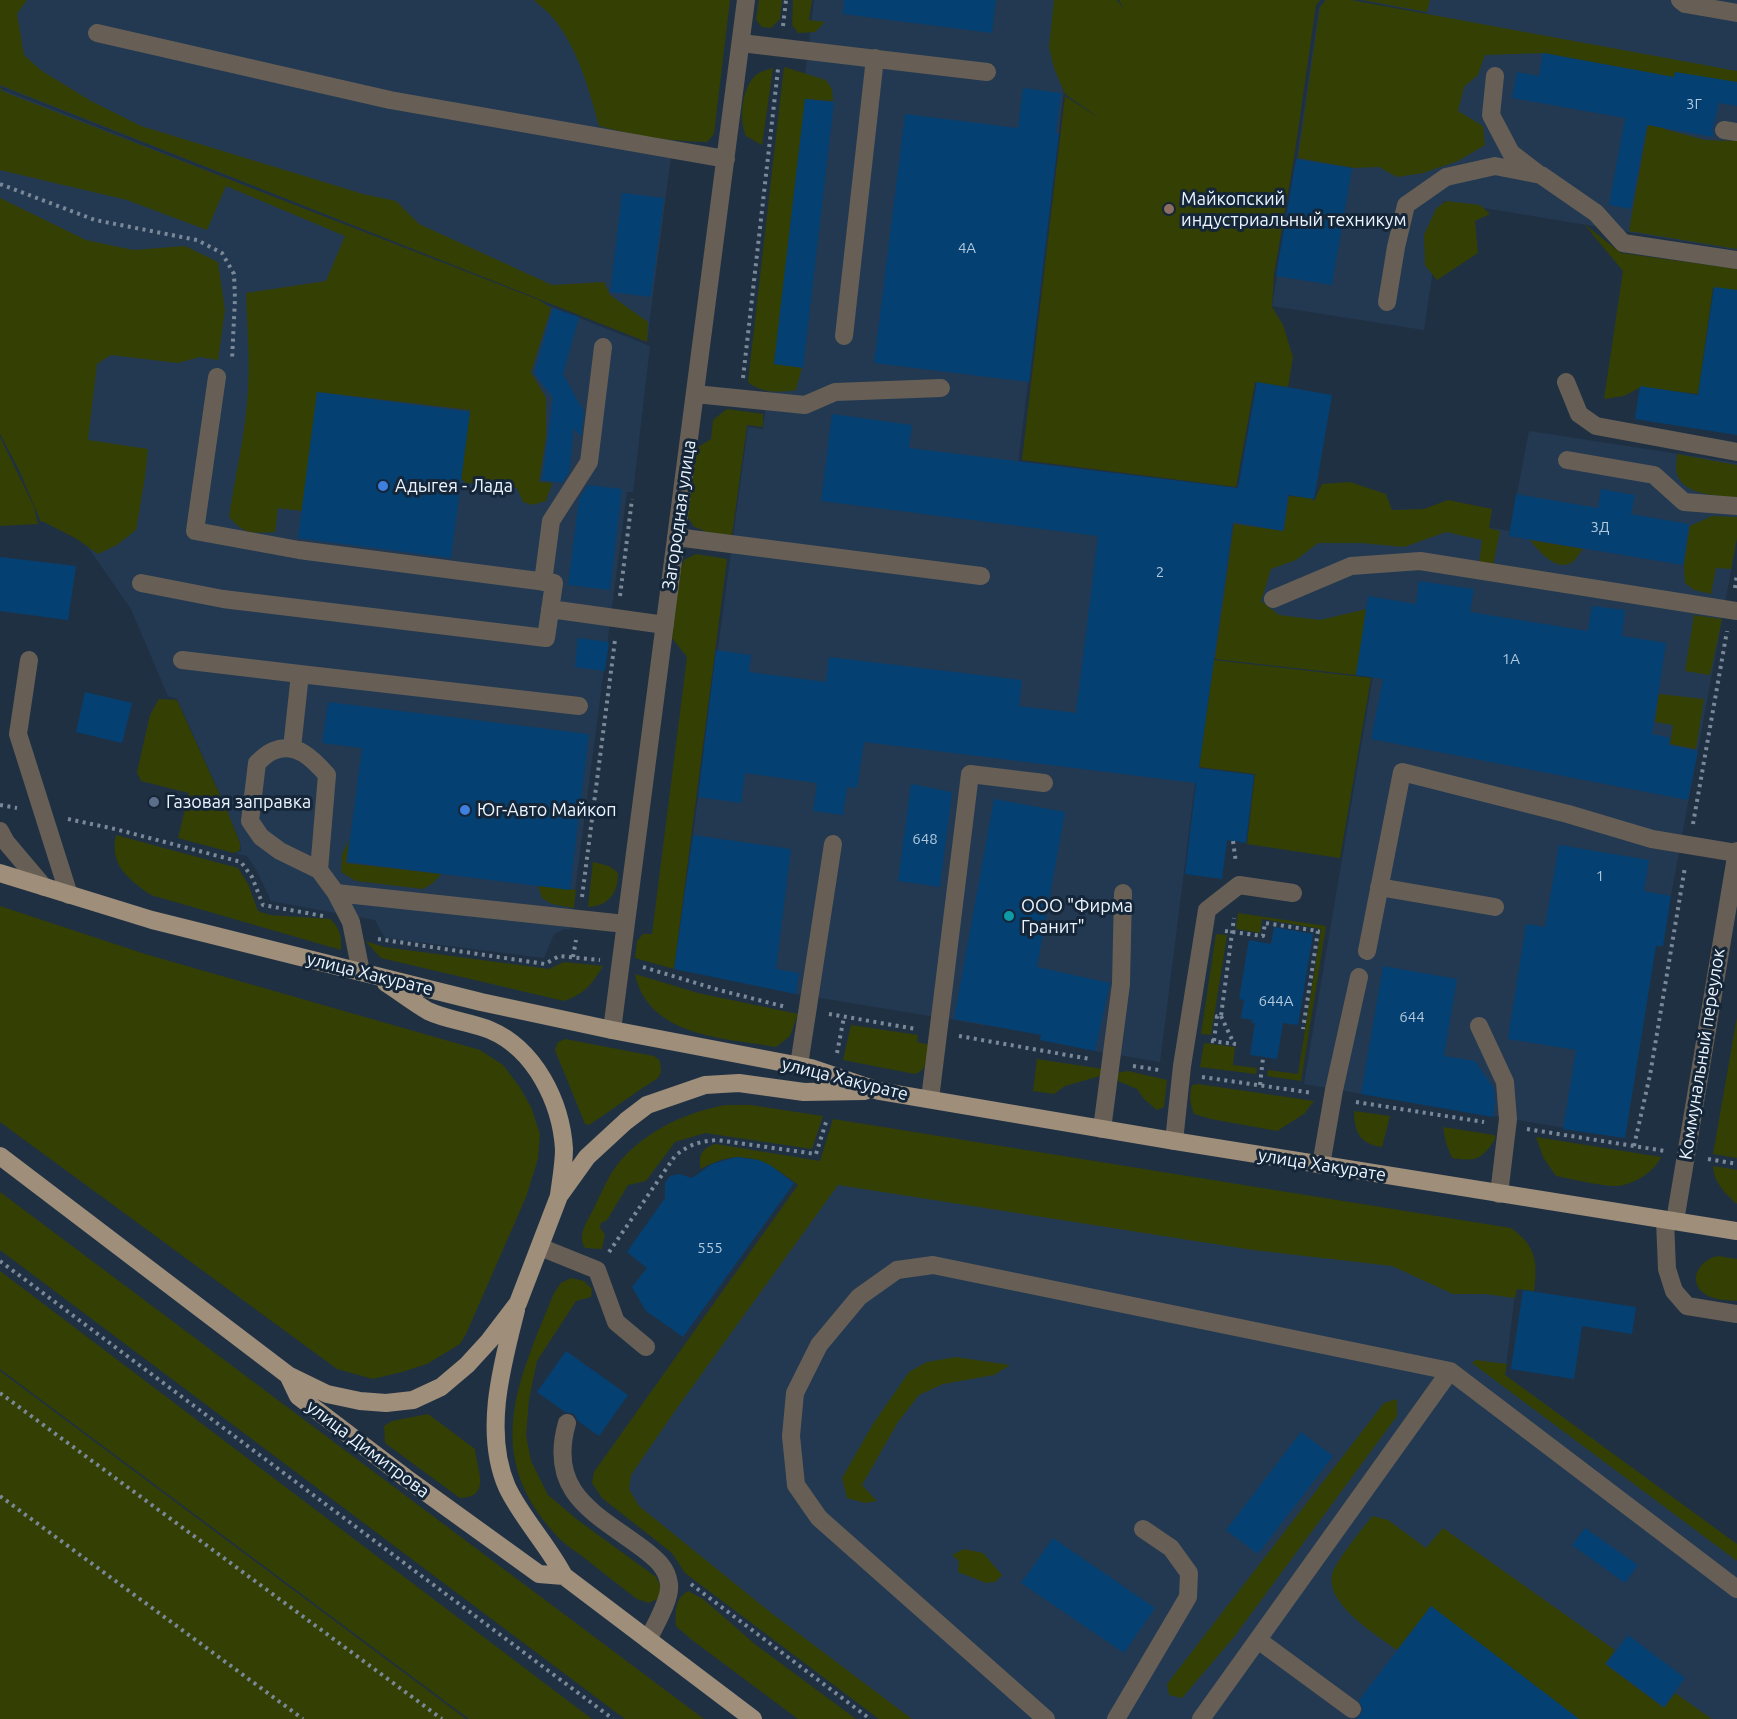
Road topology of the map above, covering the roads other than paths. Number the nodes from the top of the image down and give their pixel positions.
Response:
1 (746, 0) edge
2 (1680, 0) edge
3 (1737, 13) edge
4 (97, 33) dead end
5 (741, 43) junction
6 (874, 58) junction
7 (987, 72) dead end
8 (1495, 76) dead end
9 (726, 159) junction
10 (1541, 175) junction
11 (1737, 260) edge
12 (1387, 302) dead end
13 (844, 336) dead end
14 (603, 347) dead end
15 (217, 377) road end
16 (1566, 382) dead end
17 (941, 388) dead end
18 (695, 394) junction
19 (1737, 452) edge
20 (1568, 460) dead end
21 (1737, 506) edge
22 (676, 537) junction
23 (981, 576) dead end
24 (543, 582) junction
25 (141, 583) dead end
26 (1274, 598) dead end
27 (550, 609) junction
28 (1737, 611) edge
29 (665, 625) junction
30 (29, 660) dead end
31 (182, 660) dead end
32 (300, 674) junction
33 (579, 706) dead end
34 (292, 748) junction
35 (1044, 783) dead end
36 (0, 831) edge
37 (832, 844) dead end
38 (1737, 852) edge
39 (319, 870) junction
40 (0, 873) edge
41 (44, 887) junction
42 (1379, 887) junction
43 (336, 893) junction
44 (1123, 893) dead end
45 (1293, 893) dead end
46 (69, 895) junction
47 (1495, 907) dead end
48 (625, 924) junction
49 (1367, 951) dead end
50 (368, 973) junction
51 (1359, 977) dead end
52 (1479, 1026) dead end
53 (612, 1030) junction
54 (800, 1065) junction
55 (879, 1090) junction
56 (930, 1099) junction
57 (1102, 1129) junction
58 (1174, 1142) junction
59 (0, 1156) edge
60 (1321, 1165) junction
61 (1499, 1194) junction
62 (559, 1196) junction
63 (1670, 1220) junction
64 (1737, 1231) edge
65 (540, 1247) junction
66 (518, 1303) junction
67 (1737, 1314) edge
68 (646, 1347) dead end
69 (1450, 1371) junction
70 (288, 1375) junction
71 (567, 1423) dead end
72 (1143, 1529) dead end
73 (564, 1576) junction
74 (1737, 1589) edge
75 (648, 1640) junction
76 (1258, 1640) junction
77 (1346, 1711) edge
78 (753, 1719) edge
79 (1046, 1719) edge
80 (1116, 1719) edge
81 (1201, 1719) edge

1 - 5 street, Загородная улица
2 - 3 street
4 - 9 street
5 - 6 street
5 - 9 street, Загородная улица
6 - 7 street
6 - 13 street
8 - 10 street
9 - 18 street, Загородная улица
10 - 11 street
10 - 12 street
14 - 24 street
15 - 24 street
16 - 19 street
17 - 18 street
18 - 22 street, Загородная улица
20 - 21 street
22 - 23 street
22 - 29 street, Загородная улица
24 - 27 street
25 - 27 street
26 - 28 street
27 - 29 street
29 - 48 street, Загородная улица
30 - 46 street
31 - 32 street
32 - 33 street
32 - 34 street
34 - 39 street
34 - 39 street
35 - 56 street
36 - 41 street
37 - 54 street
38 - 42 street
38 - 63 street, Коммунальный переулок
39 - 43 street
40 - 41 main road, улица Хакурате
41 - 46 main road, улица Хакурате
42 - 47 street
42 - 49 street
43 - 48 street
43 - 50 street
44 - 57 street
45 - 58 street
46 - 50 main road, улица Хакурате
48 - 53 street, Загородная улица
50 - 53 main road, улица Хакурате
50 - 62 main road
51 - 60 street
52 - 61 street
53 - 54 main road, улица Хакурате
54 - 55 main road, улица Хакурате
55 - 56 main road, улица Хакурате
55 - 62 main road
56 - 57 main road, улица Хакурате
57 - 58 main road, улица Хакурате
58 - 60 main road, улица Хакурате
59 - 70 main road, улица Димитрова
60 - 61 main road, улица Хакурате
61 - 63 main road, улица Хакурате
62 - 65 main road
63 - 64 main road, улица Хакурате
63 - 67 street, Коммунальный переулок
65 - 66 main road
65 - 68 street
66 - 70 main road
66 - 73 main road
69 - 74 street
69 - 76 street
69 - 79 street
70 - 73 main road, улица Димитрова
71 - 75 street
72 - 80 street
73 - 75 main road, улица Димитрова
75 - 78 main road, улица Димитрова
76 - 77 street
76 - 81 street

